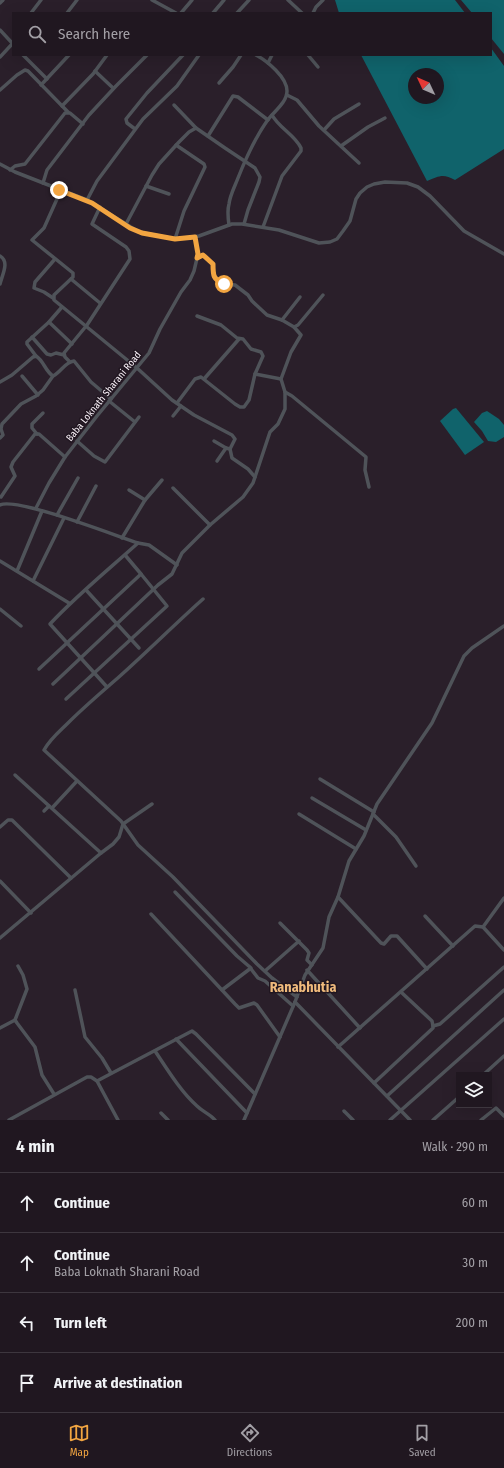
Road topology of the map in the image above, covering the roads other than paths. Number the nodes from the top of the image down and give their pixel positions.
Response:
1 (3, 0) edge
2 (41, 0) edge
3 (77, 0) edge
4 (154, 0) edge
5 (192, 0) edge
6 (224, 0) edge
7 (249, 0) edge
8 (288, 0) edge
9 (323, 0) edge
10 (0, 3) edge
11 (32, 12) edge
12 (68, 12) edge
13 (174, 12) edge
14 (182, 12) edge
15 (214, 12) edge
16 (238, 12) edge
17 (301, 12) edge
18 (314, 12) edge
19 (0, 30) edge
20 (12, 42) edge
21 (12, 44) edge
22 (68, 56) edge
23 (106, 56) edge
24 (146, 56) edge
25 (181, 56) edge
26 (199, 56) edge
27 (240, 56) edge
28 (258, 56) edge
29 (272, 56) edge
30 (309, 56) edge
31 (0, 57) edge
32 (28, 57) edge
33 (268, 63) junction
34 (318, 67) dead end
35 (95, 71) junction
36 (47, 79) junction
37 (219, 83) dead end
38 (41, 85) junction
39 (113, 88) junction
40 (0, 90) edge
41 (286, 95) junction
42 (359, 104) dead end
43 (174, 105) dead end
44 (62, 106) junction
45 (68, 112) junction
46 (272, 115) junction
47 (385, 118) dead end
48 (268, 120) junction
49 (83, 124) junction
50 (196, 128) junction
51 (135, 129) junction
52 (324, 130) junction
53 (208, 136) junction
54 (176, 145) junction
55 (342, 146) junction
56 (245, 161) junction
57 (359, 163) dead end
58 (0, 164) edge
59 (10, 170) junction
60 (42, 183) junction
61 (146, 186) junction
62 (61, 190) junction
63 (170, 194) dead end
64 (87, 200) junction
65 (100, 207) junction
66 (126, 224) junction
67 (244, 224) junction
68 (229, 225) junction
69 (263, 227) junction
70 (195, 237) junction
71 (175, 239) junction
72 (504, 254) edge
73 (0, 256) edge
74 (197, 258) junction
75 (55, 259) junction
76 (71, 279) junction
77 (0, 282) edge
78 (323, 295) dead end
79 (300, 297) dead end
80 (53, 298) junction
81 (100, 303) junction
82 (62, 307) junction
83 (197, 316) dead end
84 (282, 320) junction
85 (49, 322) junction
86 (86, 326) junction
87 (294, 327) junction
88 (32, 337) junction
89 (239, 339) junction
90 (72, 344) junction
91 (64, 355) junction
92 (36, 356) junction
93 (70, 362) junction
94 (137, 368) junction
95 (255, 374) junction
96 (22, 376) dead end
97 (53, 376) junction
98 (204, 379) junction
99 (282, 379) junction
100 (0, 382) edge
101 (285, 392) junction
102 (38, 394) junction
103 (110, 400) junction
104 (179, 404) junction
105 (43, 413) dead end
106 (173, 416) dead end
107 (139, 417) dead end
108 (135, 422) junction
109 (37, 434) junction
110 (0, 438) edge
111 (77, 441) junction
112 (214, 441) dead end
113 (228, 448) junction
114 (65, 457) junction
115 (217, 461) dead end
116 (255, 477) junction
117 (78, 478) dead end
118 (162, 480) dead end
119 (96, 486) dead end
120 (369, 487) dead end
121 (174, 488) dead end
122 (129, 490) dead end
123 (1, 496) edge
124 (145, 500) junction
125 (4, 503) junction
126 (0, 505) edge
127 (36, 508) junction
128 (42, 510) junction
129 (57, 515) junction
130 (64, 518) junction
131 (77, 522) junction
132 (210, 525) junction
133 (122, 538) junction
134 (138, 544) junction
135 (125, 555) junction
136 (0, 560) edge
137 (177, 564) junction
138 (17, 571) junction
139 (141, 574) junction
140 (33, 581) junction
141 (153, 589) junction
142 (86, 590) junction
143 (203, 599) dead end
144 (69, 603) junction
145 (0, 609) edge
146 (103, 609) junction
147 (117, 623) junction
148 (21, 626) dead end
149 (504, 626) edge
150 (131, 639) junction
151 (67, 643) junction
152 (139, 648) dead end
153 (80, 658) junction
154 (39, 669) dead end
155 (94, 673) junction
156 (53, 684) dead end
157 (107, 687) junction
158 (66, 699) dead end
159 (15, 775) dead end
160 (320, 779) dead end
161 (77, 781) junction
162 (312, 798) dead end
163 (152, 804) dead end
164 (50, 807) junction
165 (44, 812) dead end
166 (299, 814) dead end
167 (375, 814) junction
168 (123, 824) junction
169 (0, 827) edge
170 (366, 830) junction
171 (356, 849) junction
172 (101, 853) junction
173 (416, 866) dead end
174 (71, 878) junction
175 (0, 881) edge
176 (175, 892) dead end
177 (338, 896) junction
178 (504, 898) edge
179 (31, 913) junction
180 (151, 914) dead end
181 (425, 916) dead end
182 (280, 923) dead end
183 (483, 927) junction
184 (0, 938) edge
185 (299, 941) junction
186 (452, 946) junction
187 (504, 950) edge
188 (312, 965) junction
189 (18, 966) dead end
190 (504, 967) edge
191 (251, 969) junction
192 (427, 969) junction
193 (307, 970) junction
194 (264, 971) junction
195 (75, 990) dead end
196 (222, 990) junction
197 (504, 990) edge
198 (401, 992) junction
199 (297, 997) junction
200 (294, 1004) junction
201 (504, 1019) edge
202 (15, 1020) junction
203 (433, 1026) junction
204 (0, 1028) edge
205 (360, 1028) junction
206 (280, 1036) junction
207 (176, 1039) junction
208 (338, 1047) junction
209 (155, 1051) junction
210 (504, 1056) edge
211 (486, 1072) edge
212 (111, 1073) junction
213 (97, 1081) junction
214 (374, 1083) junction
215 (54, 1094) junction
216 (254, 1094) junction
217 (387, 1096) junction
218 (456, 1100) edge
219 (344, 1110) dead end
220 (400, 1110) junction
221 (161, 1113) dead end
222 (247, 1113) junction
223 (504, 1116) edge
224 (9, 1120) edge
225 (118, 1120) edge
226 (168, 1120) edge
227 (215, 1120) edge
228 (244, 1120) edge
229 (353, 1120) edge
230 (390, 1120) edge
231 (410, 1120) edge
232 (432, 1120) edge
233 (481, 1120) edge

1 - 10 street
2 - 11 street
3 - 12 street
4 - 13 street
5 - 14 street
6 - 15 street
7 - 16 street
8 - 17 street
9 - 18 street
19 - 20 street
21 - 31 street
22 - 36 street
23 - 35 street
24 - 39 street
25 - 51 street
26 - 51 street
27 - 37 street
28 - 33 street
29 - 33 street
30 - 34 street
32 - 36 street
33 - 41 street
35 - 39 street
35 - 44 street
36 - 38 street
38 - 40 street
38 - 44 street
39 - 49 street
41 - 46 street
41 - 52 street
42 - 52 street
43 - 50 street
44 - 45 street
45 - 49 street
45 - 59 street
46 - 48 street
46 - 69 street
47 - 55 street
48 - 53 street
48 - 56 street
49 - 60 street
50 - 53 street
50 - 54 street
51 - 64 street
52 - 55 street
53 - 56 street
54 - 61 street
54 - 71 street
55 - 57 street
56 - 67 street
56 - 68 street
58 - 59 street
59 - 60 street
60 - 62 street
61 - 63 street
61 - 66 street
62 - 64 street
62 - 75 street
64 - 65 street
65 - 66 street
65 - 81 street
66 - 71 street
67 - 68 street
67 - 69 street
68 - 70 street
69 - 72 street
70 - 71 street
70 - 74 street, Baba Loknath Sharani Road
73 - 77 street
74 - 84 street
74 - 94 street, Baba Loknath Sharani Road
75 - 76 street
75 - 80 street
76 - 80 street
76 - 81 street
78 - 87 street
79 - 84 street
80 - 82 street
81 - 86 street
82 - 85 street
82 - 86 street
83 - 89 street
84 - 87 street
85 - 88 street
85 - 90 street
86 - 90 street
86 - 94 street
87 - 99 street
88 - 91 street
88 - 92 street
89 - 95 street
89 - 98 street
90 - 91 street
91 - 93 street
92 - 97 street
92 - 100 street
93 - 97 street
93 - 103 street
94 - 103 street, Baba Loknath Sharani Road
94 - 104 street
95 - 98 street
95 - 99 street
96 - 102 street
97 - 102 street
98 - 104 street
99 - 101 street
101 - 116 street
101 - 120 street
102 - 110 street
103 - 108 street
103 - 111 street, Baba Loknath Sharani Road
104 - 106 street
104 - 113 street
105 - 109 street
107 - 108 street
108 - 111 street
109 - 114 street
109 - 123 street
111 - 114 street, Baba Loknath Sharani Road
112 - 113 street
113 - 115 street
113 - 116 street
114 - 127 street, Baba Loknath Sharani Road
116 - 132 street
117 - 129 street
118 - 124 street
119 - 131 street
121 - 132 street
122 - 124 street
123 - 125 street
124 - 133 street
125 - 126 street
125 - 127 street
127 - 128 street
128 - 129 street
128 - 138 street
129 - 130 street
130 - 131 street
130 - 140 street
131 - 133 street
132 - 137 street
133 - 134 street
134 - 135 street
134 - 137 street
135 - 139 street
135 - 142 street
136 - 138 street
137 - 141 street
138 - 140 street
139 - 141 street
139 - 146 street
140 - 144 street
141 - 147 street
141 - 150 street
142 - 144 street
142 - 146 street
143 - 157 street
144 - 151 street
145 - 148 street
146 - 147 street
146 - 151 street
147 - 150 street
147 - 153 street
149 - 167 street
150 - 152 street
150 - 155 street
151 - 153 street
151 - 154 street
153 - 155 street
153 - 156 street
155 - 157 street
155 - 158 street
157 - 161 street
159 - 164 street
160 - 167 street
161 - 164 street
161 - 168 street
162 - 170 street
163 - 168 street
164 - 165 street
164 - 172 street
166 - 171 street
167 - 170 street
167 - 173 street
168 - 172 street
168 - 194 street
169 - 174 street
170 - 171 street
171 - 177 street
172 - 174 street
174 - 179 street
175 - 179 street
176 - 191 street
177 - 188 street
177 - 192 street
178 - 183 street
179 - 184 street
180 - 196 street
181 - 186 street
182 - 185 street
183 - 186 street
183 - 187 street
185 - 188 street
185 - 194 street
186 - 192 street
188 - 193 street
189 - 202 street
190 - 203 street
191 - 196 street
191 - 200 street
192 - 198 street
193 - 199 street
193 - 205 street
194 - 199 street
195 - 212 street
196 - 206 street
197 - 217 street
198 - 203 street
198 - 205 street
199 - 200 street
200 - 206 street
200 - 208 street
201 - 220 street
202 - 204 street
202 - 215 street
203 - 214 street
205 - 208 street
206 - 216 street
207 - 209 street
207 - 216 street
207 - 222 street
208 - 214 street
209 - 212 street
209 - 227 street
210 - 211 street
212 - 213 street
213 - 215 street
213 - 225 street
214 - 217 street
215 - 224 street
216 - 222 street
217 - 220 street
218 - 232 street
219 - 229 street
220 - 230 street
220 - 231 street
221 - 226 street
222 - 228 street
223 - 233 street

